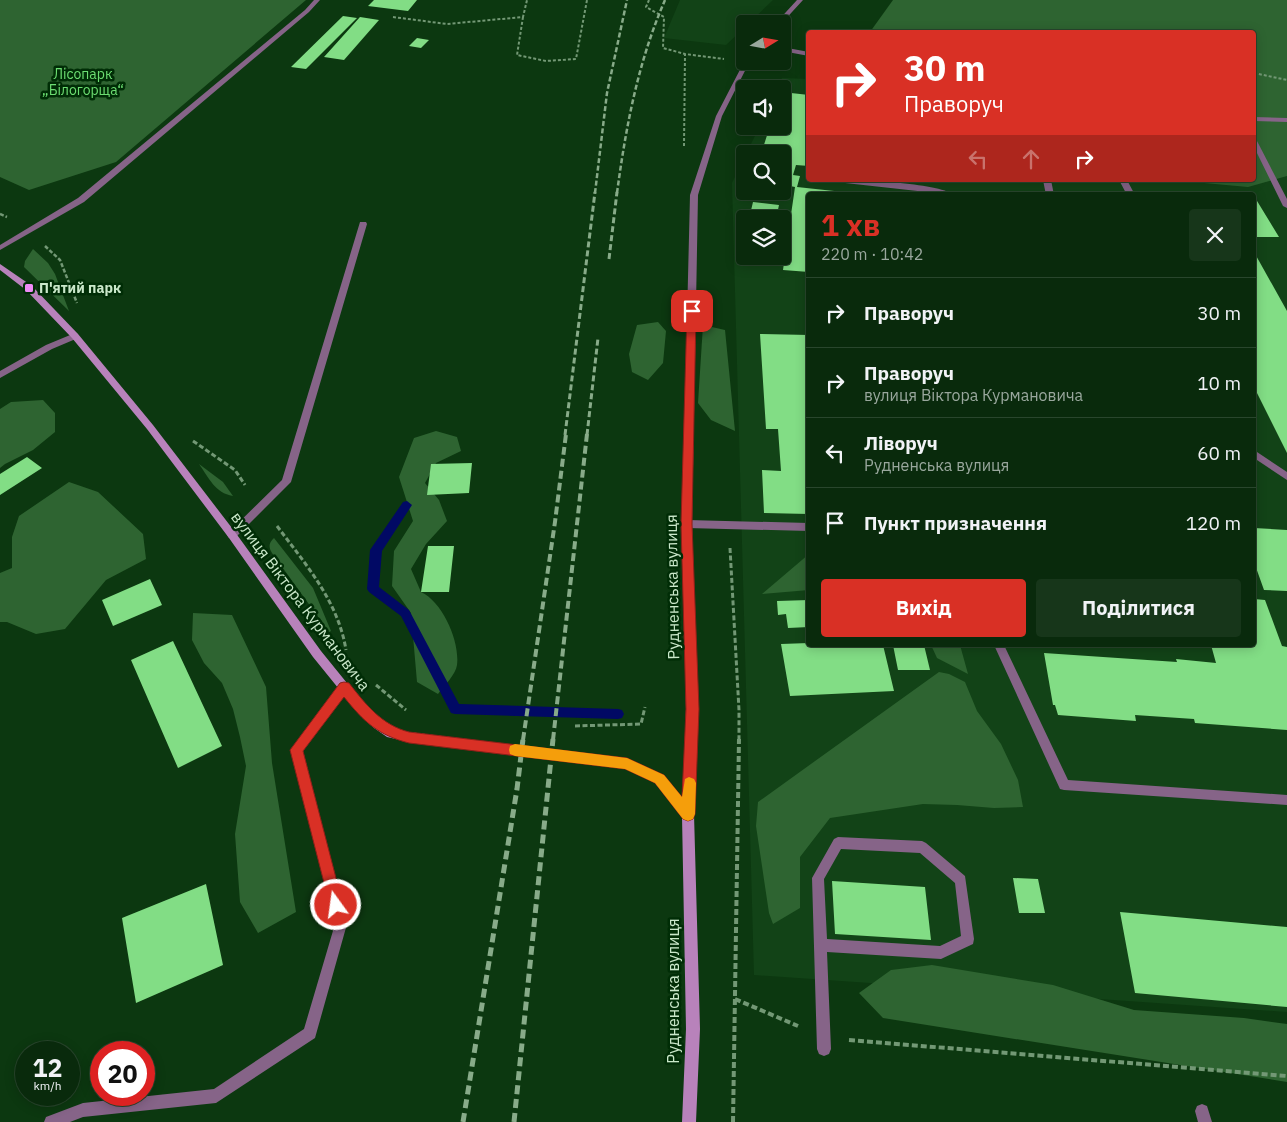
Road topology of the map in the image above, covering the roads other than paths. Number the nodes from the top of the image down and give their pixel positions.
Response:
1 (318, 0) edge
2 (800, 0) edge
3 (786, 15) edge
4 (791, 51) edge
5 (806, 53) edge
6 (742, 70) edge
7 (1256, 119) edge
8 (1287, 120) edge
9 (1256, 145) edge
10 (856, 182) edge
11 (943, 192) edge
12 (1287, 206) edge
13 (363, 224) dead end
14 (0, 248) edge
15 (0, 266) edge
16 (75, 336) junction
17 (0, 375) edge
18 (1256, 454) edge
19 (1287, 477) edge
20 (687, 524) junction
21 (806, 527) edge
22 (232, 535) junction
23 (1000, 647) edge
24 (344, 687) junction
25 (1287, 800) edge
26 (688, 814) junction
27 (821, 945) junction
28 (824, 1044) road end
29 (51, 1122) edge
30 (689, 1122) edge

1 - 14 street
2 - 3 street
4 - 5 street
6 - 20 street, Рудненська вулиця
7 - 8 street
9 - 12 street
10 - 11 street
13 - 22 street
15 - 16 street, вулиця Віктора Курмановича
16 - 17 street
16 - 22 street, вулиця Віктора Курмановича
18 - 19 street
20 - 21 street
20 - 26 street, Рудненська вулиця
22 - 24 street, вулиця Віктора Курмановича
23 - 25 street
24 - 26 street, вулиця Віктора Курмановича
24 - 29 street
26 - 30 street, Рудненська вулиця
27 - 27 street
27 - 28 street

